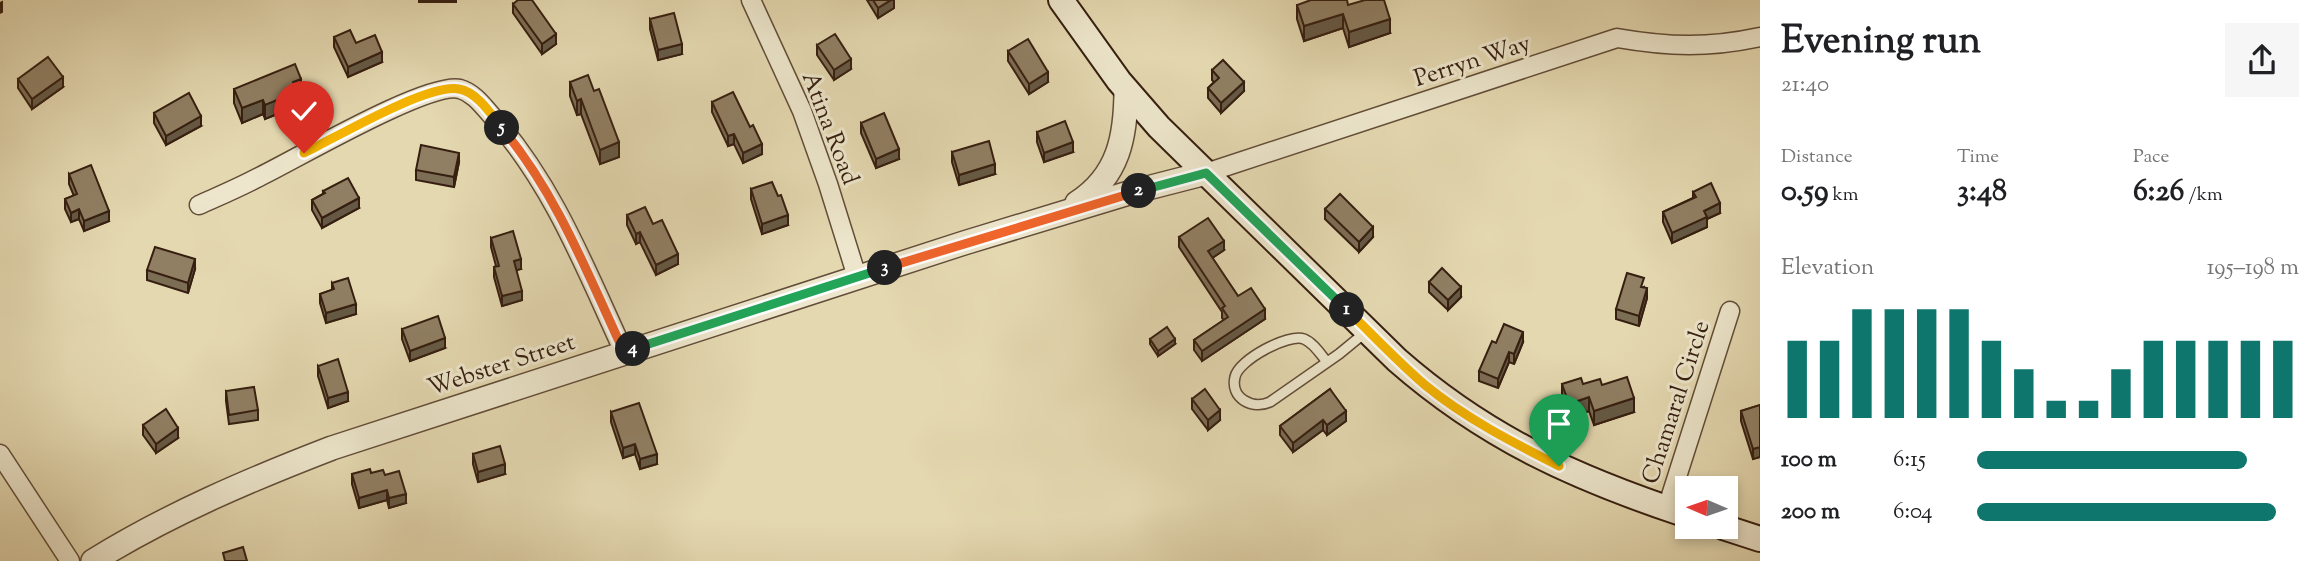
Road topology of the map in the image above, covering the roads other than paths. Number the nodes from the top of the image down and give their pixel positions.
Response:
1 (751, 0) edge
2 (1062, 0) edge
3 (1760, 37) edge
4 (1126, 89) junction
5 (1206, 173) junction
6 (199, 205) dead end
7 (1059, 214) junction
8 (857, 277) junction
9 (1730, 311) dead end
10 (1368, 330) junction
11 (624, 352) junction
12 (1327, 362) junction
13 (0, 454) edge
14 (1686, 476) edge
15 (1675, 511) edge
16 (1738, 532) edge
17 (1760, 539) edge
18 (69, 561) edge
19 (93, 561) edge

1 - 8 street, Atina Road
2 - 4 main road
3 - 5 street, Perryn Way
4 - 5 main road
4 - 7 street, Webster Street
5 - 7 street, Webster Street
5 - 10 main road
6 - 11 street
7 - 8 street, Webster Street
8 - 11 street, Webster Street
9 - 14 street, Chamaral Circle
10 - 12 lane
10 - 15 main road
11 - 19 street, Webster Street
12 - 12 lane
13 - 18 street
16 - 17 main road

